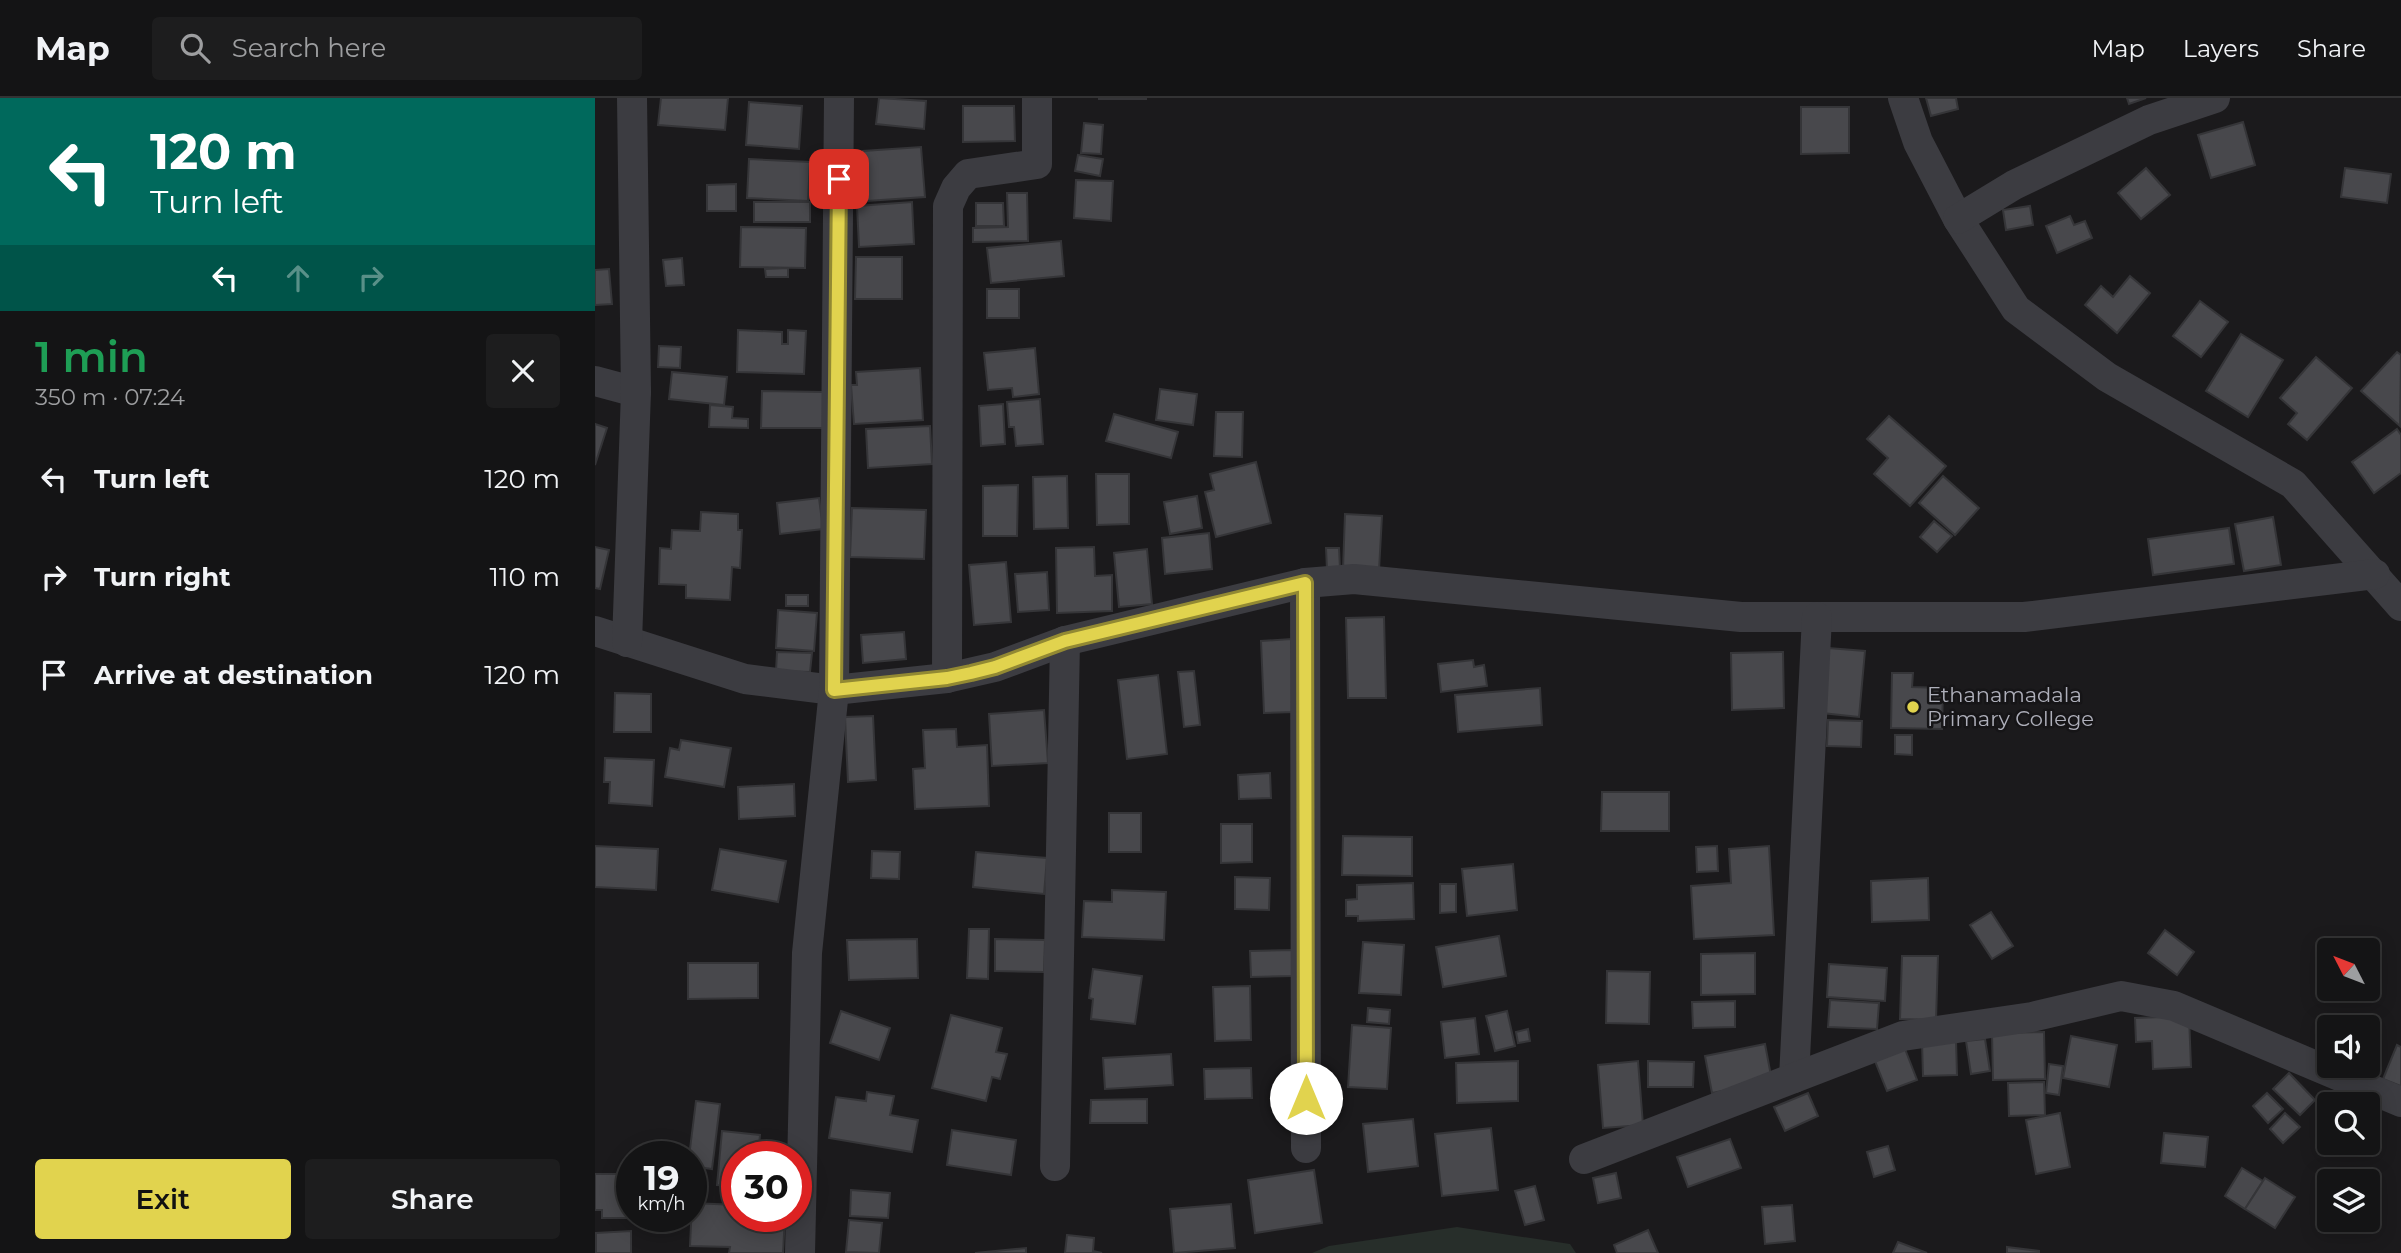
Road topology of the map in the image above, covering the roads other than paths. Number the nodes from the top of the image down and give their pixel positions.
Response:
1 (632, 98) edge
2 (839, 98) edge
3 (1037, 98) edge
4 (1903, 98) edge
5 (2215, 98) edge
6 (1958, 219) junction
7 (595, 381) edge
8 (636, 391) junction
9 (2375, 574) junction
10 (1305, 583) junction
11 (2401, 606) edge
12 (1817, 617) junction
13 (595, 631) edge
14 (1065, 641) junction
15 (627, 642) junction
16 (947, 678) junction
17 (834, 690) junction
18 (1794, 1078) junction
19 (2401, 1102) edge
20 (1306, 1149) dead end
21 (1584, 1159) dead end
22 (1055, 1166) dead end
23 (800, 1253) edge

1 - 8 street
2 - 17 street
3 - 16 street
4 - 6 street
5 - 6 street
6 - 9 street
7 - 8 street
8 - 15 street
9 - 11 street
9 - 12 street
10 - 12 street
10 - 14 street
10 - 20 street
12 - 18 street
13 - 15 street
14 - 16 street
14 - 22 street
15 - 17 street
16 - 17 street
17 - 23 street
18 - 19 street
18 - 21 street

